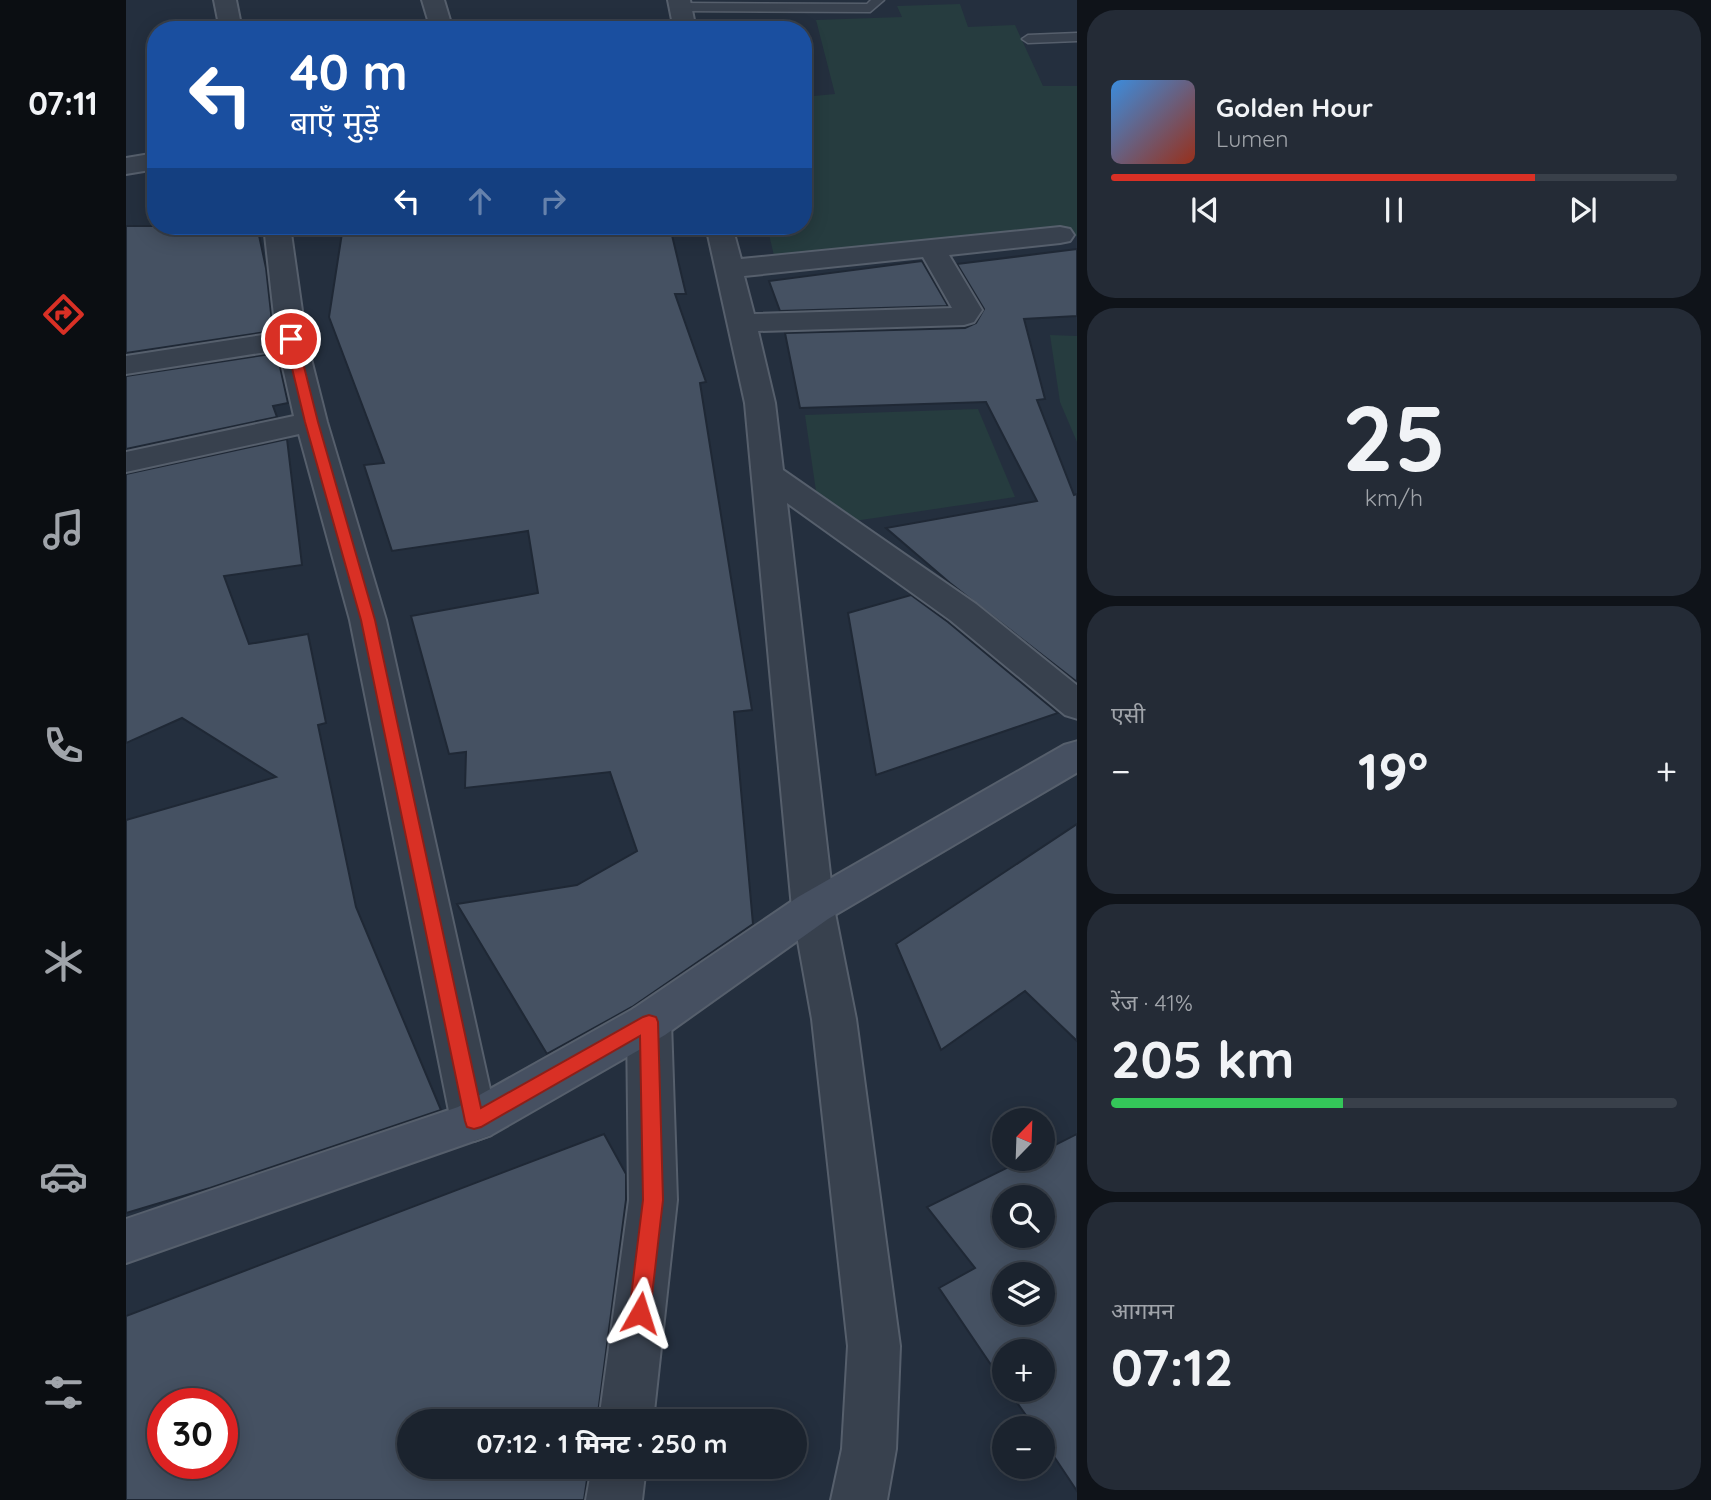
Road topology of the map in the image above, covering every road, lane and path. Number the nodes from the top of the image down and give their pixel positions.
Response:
1 (225, 0) edge
2 (433, 0) edge
3 (878, 0) edge
4 (680, 4) edge
5 (229, 21) edge
6 (439, 21) edge
7 (1077, 37) edge
8 (1028, 39) dead end
9 (147, 162) edge
10 (126, 166) edge
11 (1060, 234) dead end
12 (278, 235) edge
13 (721, 235) edge
14 (931, 248) junction
15 (729, 269) junction
16 (741, 323) junction
17 (291, 339) junction
18 (126, 365) edge
19 (311, 422) junction
20 (126, 463) edge
21 (767, 474) junction
22 (1077, 706) edge
23 (1077, 754) edge
24 (813, 908) junction
25 (649, 1022) junction
26 (474, 1121) junction
27 (126, 1241) edge
28 (627, 1409) edge
29 (617, 1479) edge
30 (614, 1500) edge
31 (859, 1500) edge

1 - 5 street
2 - 6 street
3 - 4 lane
7 - 8 lane
9 - 10 street
11 - 14 street
12 - 17 street
13 - 15 street
14 - 15 street
14 - 16 street
15 - 16 street
16 - 21 street
17 - 18 street
17 - 19 street
19 - 20 street
19 - 26 street
21 - 22 street
21 - 24 street
23 - 24 street
24 - 25 street
24 - 31 street
25 - 26 street
25 - 28 street
26 - 27 street
29 - 30 street

